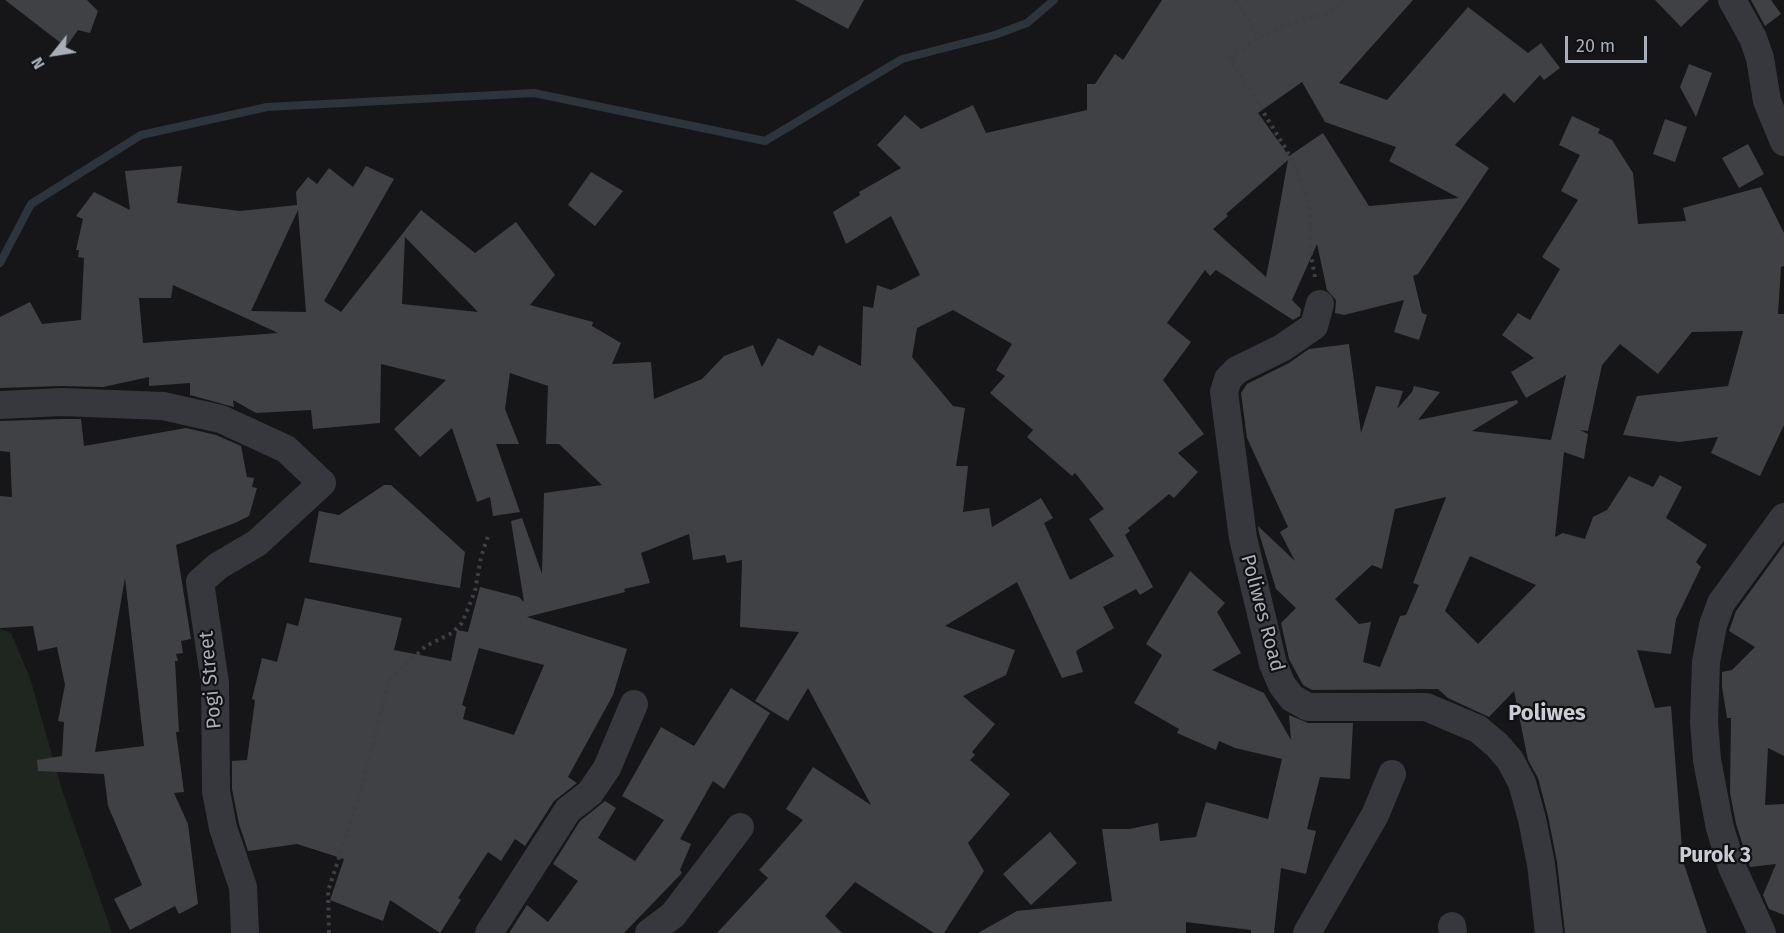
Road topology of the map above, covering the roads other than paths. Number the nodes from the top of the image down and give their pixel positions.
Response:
1 (1732, 0) edge
2 (1784, 141) edge
3 (1320, 304) road end
4 (0, 405) edge
5 (1784, 517) edge
6 (634, 704) dead end
7 (1392, 774) dead end
8 (740, 827) dead end
9 (245, 933) edge
10 (489, 933) edge
11 (649, 933) edge
12 (1307, 933) edge
13 (1549, 933) edge
14 (1762, 933) edge

1 - 2 street
3 - 13 street, Poliwes Road
4 - 9 street, Pogi Street
5 - 14 street
6 - 10 street
7 - 12 street
8 - 11 street

